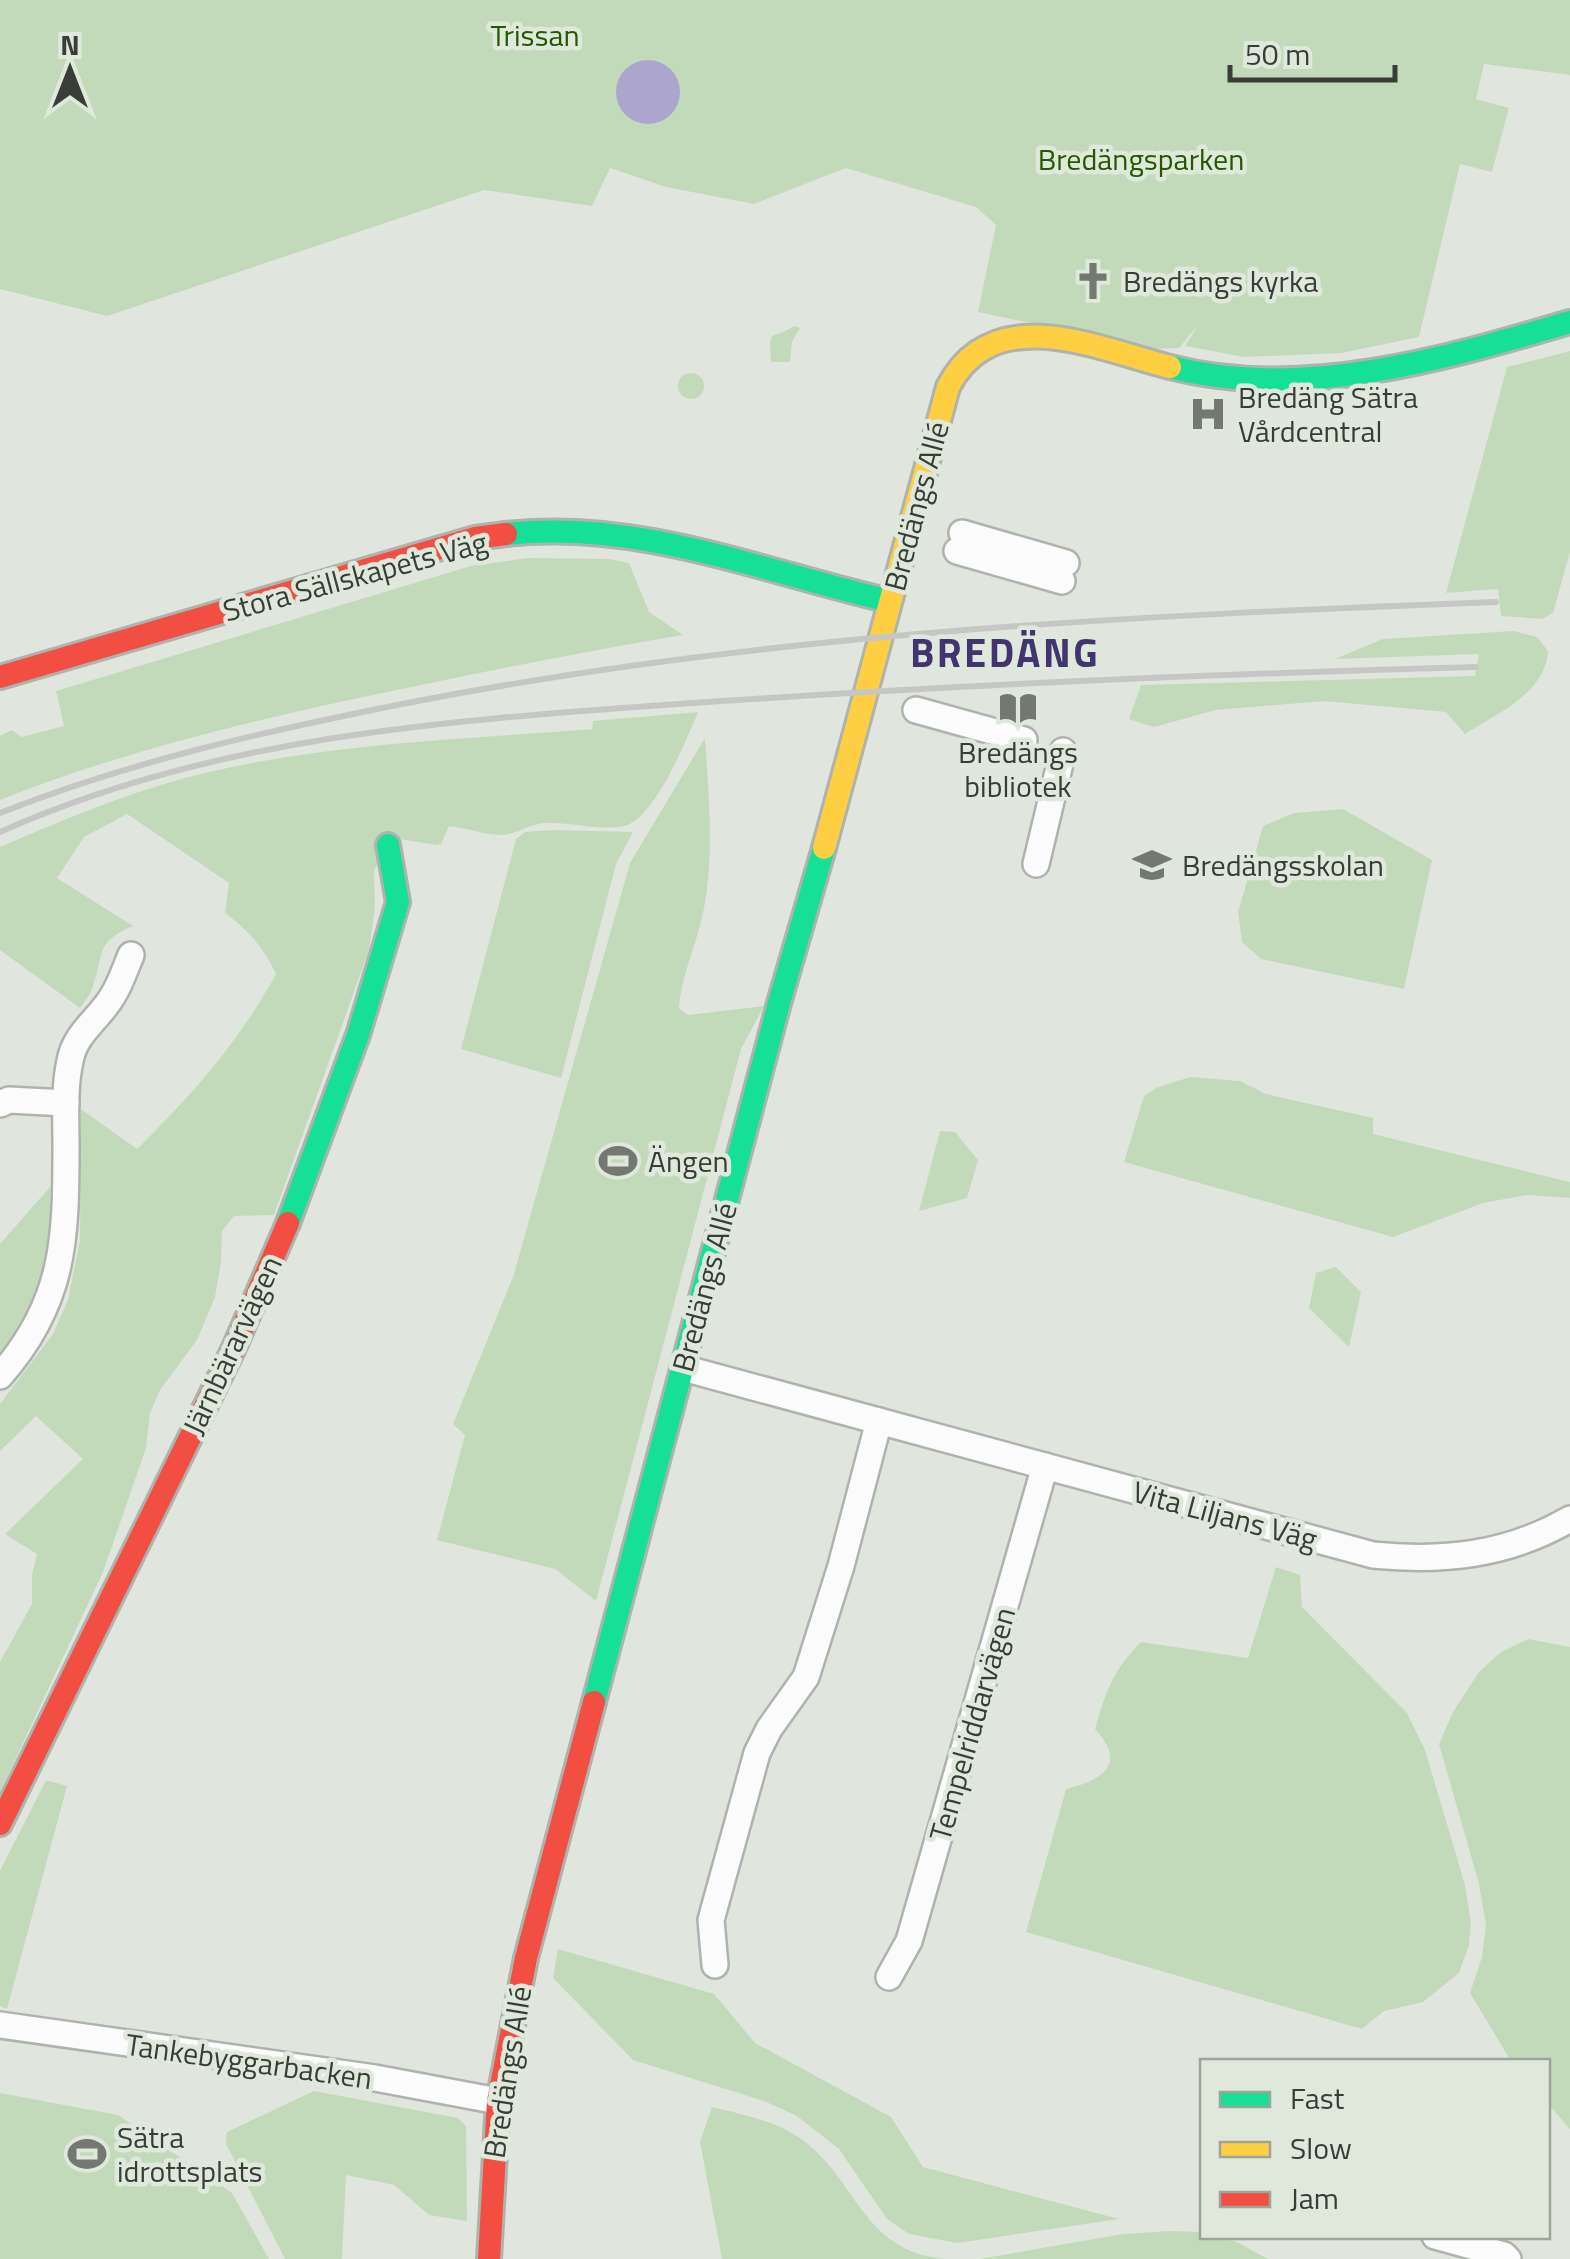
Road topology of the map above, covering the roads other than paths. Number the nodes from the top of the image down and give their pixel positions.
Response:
1 (1570, 322) edge
2 (960, 542) dead end
3 (1064, 572) dead end
4 (890, 601) junction
5 (0, 676) edge
6 (916, 710) dead end
7 (1024, 740) dead end
8 (1063, 751) dead end
9 (388, 844) dead end
10 (1036, 864) dead end
11 (132, 956) dead end
12 (1, 1095) edge
13 (66, 1103) junction
14 (683, 1368) junction
15 (0, 1376) edge
16 (879, 1421) junction
17 (1045, 1466) junction
18 (1570, 1520) edge
19 (0, 1824) edge
20 (714, 1966) dead end
21 (889, 1977) dead end
22 (0, 2025) edge
23 (498, 2101) junction
24 (1446, 2239) edge
25 (489, 2259) edge
26 (1508, 2259) edge

1 - 4 street, Bredängs Allé
2 - 3 street
4 - 5 street, Stora Sällskapets Väg
4 - 14 street, Bredängs Allé
6 - 7 street
8 - 10 street
9 - 19 street, Järnbärarvägen
11 - 13 street
12 - 13 street
13 - 15 street
14 - 16 street, Vita Liljans Väg
14 - 23 street, Bredängs Allé
16 - 17 street, Vita Liljans Väg
16 - 20 street
17 - 18 street, Vita Liljans Väg
17 - 21 street, Tempelriddarvägen
22 - 23 street, Tankebyggarbacken
23 - 25 street, Bredängs Allé
24 - 26 street

